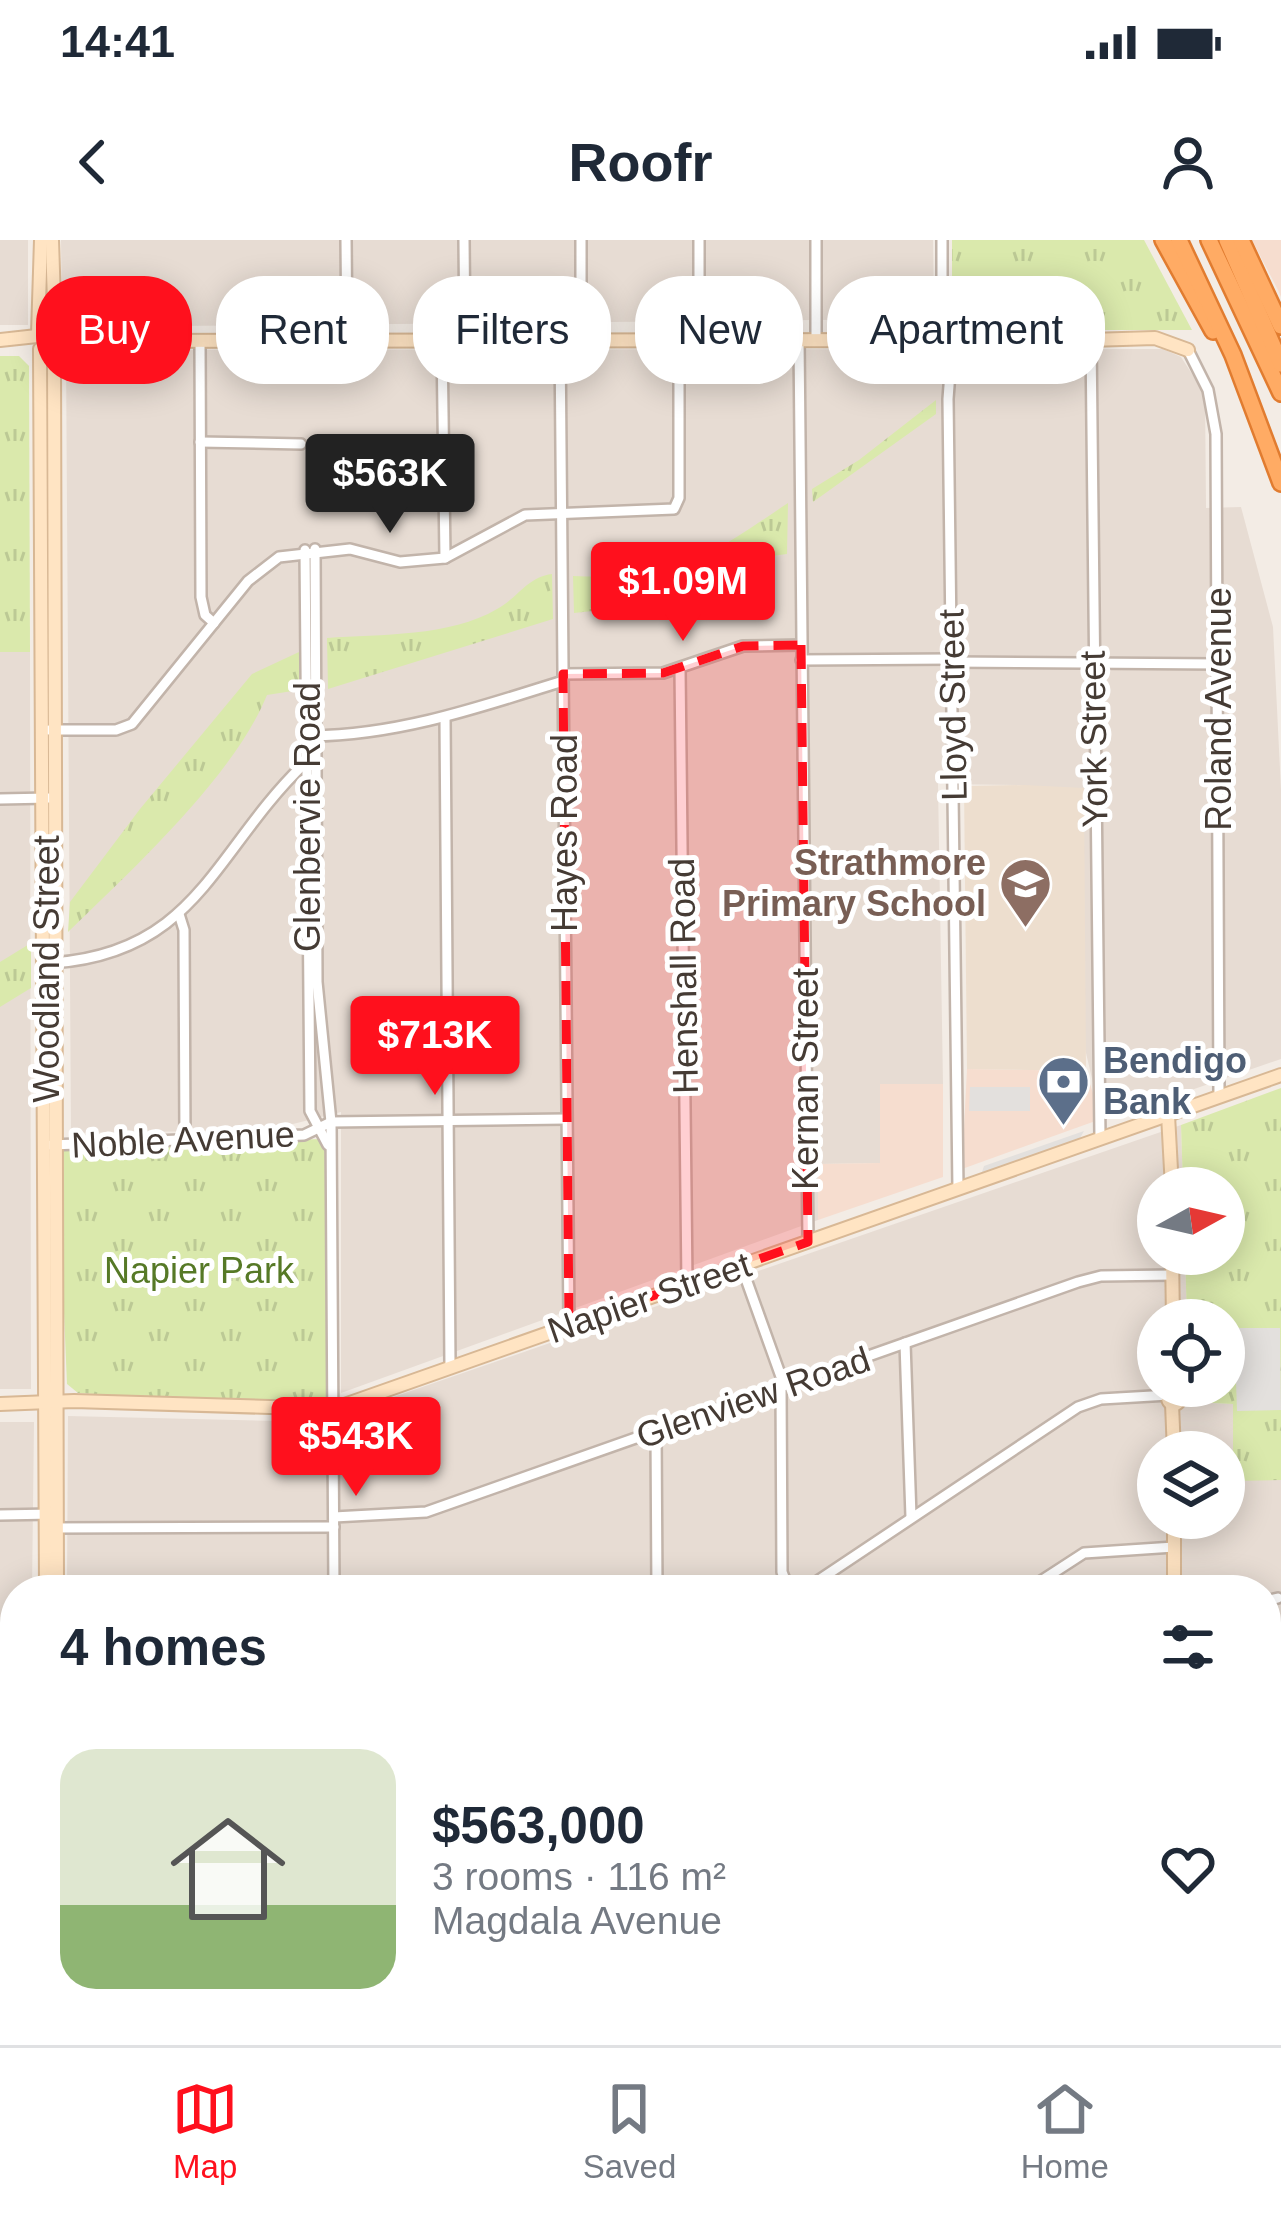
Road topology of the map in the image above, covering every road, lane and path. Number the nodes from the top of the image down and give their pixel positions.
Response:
1 (40, 240) edge
2 (52, 240) edge
3 (346, 240) edge
4 (464, 240) edge
5 (581, 240) edge
6 (699, 240) edge
7 (816, 240) edge
8 (942, 240) edge
9 (1163, 240) edge
10 (1178, 240) edge
11 (1209, 240) edge
12 (1228, 240) edge
13 (1241, 240) edge
14 (42, 276) edge
15 (50, 276) edge
16 (346, 276) edge
17 (464, 276) edge
18 (581, 276) edge
19 (699, 276) edge
20 (943, 276) edge
21 (1281, 326) edge
22 (4, 340) edge
23 (803, 340) edge
24 (816, 340) junction
25 (827, 340) edge
26 (1105, 340) edge
27 (36, 341) edge
28 (192, 341) edge
29 (200, 341) junction
30 (216, 341) edge
31 (1188, 350) joint
32 (1281, 364) edge
33 (47, 384) edge
34 (443, 384) edge
35 (560, 384) edge
36 (678, 384) edge
37 (800, 384) edge
38 (950, 384) edge
39 (1090, 384) edge
40 (1281, 393) edge
41 (1254, 408) junction
42 (200, 442) junction
43 (301, 443) dead end
44 (1281, 483) edge
45 (561, 511) junction
46 (310, 550) junction
47 (445, 558) junction
48 (214, 623) junction
49 (801, 645) junction
50 (801, 660) junction
51 (951, 660) junction
52 (1218, 664) junction
53 (1093, 665) junction
54 (680, 669) junction
55 (563, 677) junction
56 (445, 717) junction
57 (50, 730) junction
58 (311, 736) junction
59 (311, 762) junction
60 (279, 793) junction
61 (50, 798) junction
62 (0, 799) edge
63 (306, 805) junction
64 (175, 918) junction
65 (51, 963) junction
66 (1281, 1075) edge
67 (1224, 1095) junction
68 (1168, 1114) junction
69 (566, 1119) junction
70 (448, 1120) junction
71 (331, 1122) junction
72 (319, 1129) junction
73 (1100, 1138) junction
74 (185, 1140) junction
75 (51, 1145) junction
76 (330, 1150) junction
77 (1171, 1167) edge
78 (958, 1189) junction
79 (808, 1242) junction
80 (741, 1265) junction
81 (1172, 1275) joint
82 (687, 1283) junction
83 (1173, 1299) edge
84 (569, 1324) junction
85 (905, 1343) junction
86 (450, 1366) junction
87 (783, 1386) junction
88 (1137, 1399) edge
89 (52, 1403) junction
90 (0, 1404) edge
91 (333, 1409) junction
92 (656, 1431) junction
93 (0, 1515) edge
94 (911, 1516) junction
95 (52, 1521) junction
96 (334, 1522) junction
97 (1174, 1539) edge
98 (1174, 1547) junction
99 (47, 1575) edge
100 (57, 1575) edge
101 (334, 1575) edge
102 (657, 1575) edge
103 (783, 1575) edge
104 (826, 1575) edge
105 (1050, 1575) edge
106 (1174, 1575) edge

1 - 14 street, Woodland Street
2 - 15 street, Woodland Street
3 - 16 street
4 - 17 street
5 - 18 street
6 - 19 street
7 - 24 street
8 - 20 street, Lloyd Street
9 - 41 highway
10 - 41 highway
11 - 40 highway
12 - 32 highway
13 - 21 highway
22 - 27 street
23 - 24 street
24 - 25 street
26 - 31 street
28 - 29 street
29 - 30 street
29 - 42 street
31 - 52 street, Roland Avenue
33 - 57 street, Woodland Street
34 - 47 street
35 - 45 street, Hayes Road
36 - 45 street
37 - 49 street, Kernan Street
38 - 51 street, Lloyd Street
39 - 53 street, York Street
41 - 44 highway
42 - 43 street
42 - 48 street
45 - 47 street
45 - 55 street, Hayes Road
46 - 47 street
46 - 48 street
46 - 58 street, Glenbervie Road
48 - 57 street
49 - 50 street, Kernan Street
49 - 54 street
50 - 51 street
50 - 79 street, Kernan Street
51 - 53 street
51 - 78 street, Lloyd Street
52 - 53 street
52 - 67 street, Roland Avenue
53 - 73 street, York Street
54 - 55 street
54 - 82 street, Henshall Road
55 - 56 street
55 - 69 street, Hayes Road
56 - 58 street
56 - 70 street
57 - 61 street, Woodland Street
58 - 59 street, Glenbervie Road
59 - 60 street
59 - 63 street, Glenbervie Road
59 - 71 street, Glenbervie Road
60 - 63 street
60 - 64 street
61 - 62 street
61 - 65 street, Woodland Street
63 - 72 street, Glenbervie Road
64 - 65 street
64 - 74 street
65 - 75 street, Woodland Street
66 - 67 street, Napier Street
67 - 68 street, Napier Street
68 - 73 street, Napier Street
68 - 77 street
69 - 70 street
69 - 84 street, Hayes Road
70 - 71 street
70 - 86 street
71 - 72 street
71 - 76 street, Glenbervie Road
72 - 74 street, Noble Avenue
72 - 76 street, Glenbervie Road
73 - 78 street, Napier Street
74 - 75 street, Noble Avenue
75 - 89 street, Woodland Street
76 - 91 street, Glenbervie Road
78 - 79 street, Napier Street
79 - 80 street, Napier Street
80 - 82 street, Napier Street
80 - 87 street
81 - 83 street
81 - 85 street, Glenview Road
82 - 84 street, Napier Street
84 - 86 street, Napier Street
85 - 87 street, Glenview Road
85 - 94 street
86 - 91 street, Napier Street
87 - 92 street, Glenview Road
87 - 103 street
88 - 94 street
89 - 90 street, Napier Street
89 - 91 street, Napier Street
89 - 95 street, Woodland Street
91 - 96 street, Glenbervie Road
92 - 96 street, Glenview Road
92 - 102 street
93 - 95 street, Glenview Road
94 - 104 street
95 - 96 street, Glenview Road
95 - 99 street, Woodland Street
95 - 100 street, Woodland Street
96 - 101 street, Glenbervie Road
97 - 98 street
98 - 105 street
98 - 106 street

